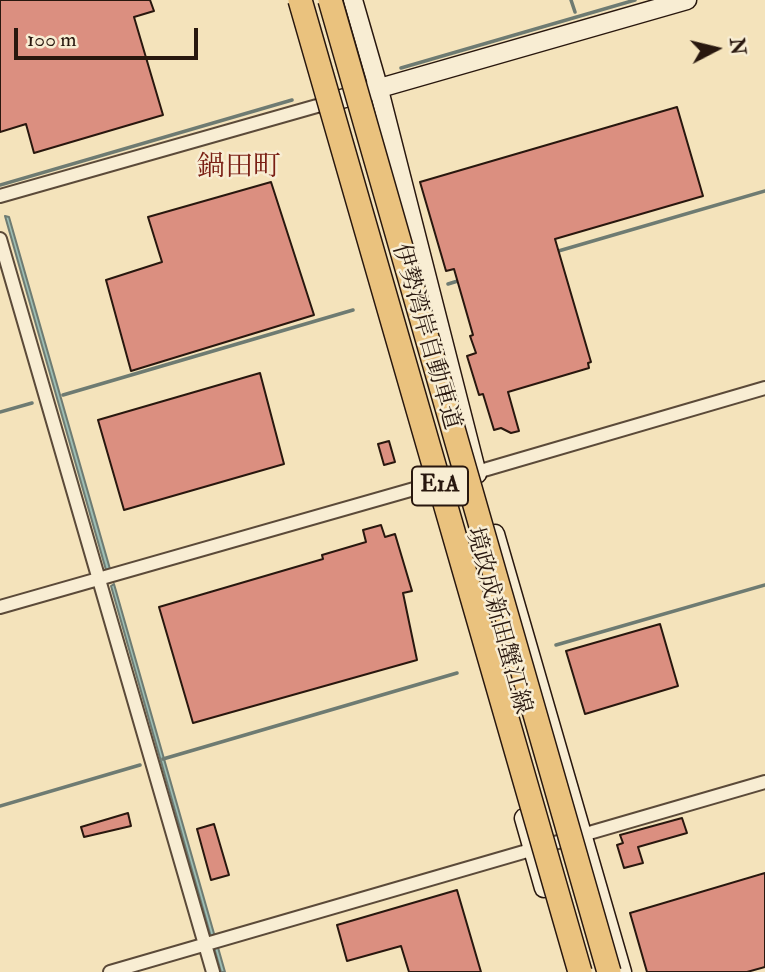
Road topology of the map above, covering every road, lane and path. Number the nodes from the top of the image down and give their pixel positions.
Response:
1 (293, 0) edge
2 (300, 0) edge
3 (330, 0) edge
4 (353, 0) edge
5 (687, 0) edge
6 (379, 90) junction
7 (324, 104) junction
8 (0, 196) edge
9 (0, 239) edge
10 (765, 388) edge
11 (477, 472) junction
12 (435, 483) junction
13 (97, 579) junction
14 (0, 607) edge
15 (765, 782) edge
16 (583, 834) junction
17 (532, 849) junction
18 (213, 943) junction
19 (110, 972) edge
20 (213, 972) edge
21 (569, 972) edge
22 (580, 972) edge
23 (609, 972) edge
24 (622, 972) edge

1 - 7 main road, 境政成新田蟹江線
2 - 22 highway, 伊勢湾岸自動車道 / E1A, bridge
3 - 23 highway, 伊勢湾岸自動車道 / E1A, bridge
4 - 6 main road, 境政成新田蟹江線
5 - 6 main road
6 - 7 main road
6 - 11 main road, 境政成新田蟹江線
7 - 8 street
7 - 12 main road, 境政成新田蟹江線
9 - 13 street
10 - 11 street
11 - 16 main road, 境政成新田蟹江線
12 - 13 street
12 - 17 main road, 境政成新田蟹江線
13 - 14 street
13 - 18 street
15 - 16 street
16 - 17 street
16 - 24 main road, 境政成新田蟹江線
17 - 18 street
17 - 21 main road, 境政成新田蟹江線
18 - 19 street
18 - 20 street

